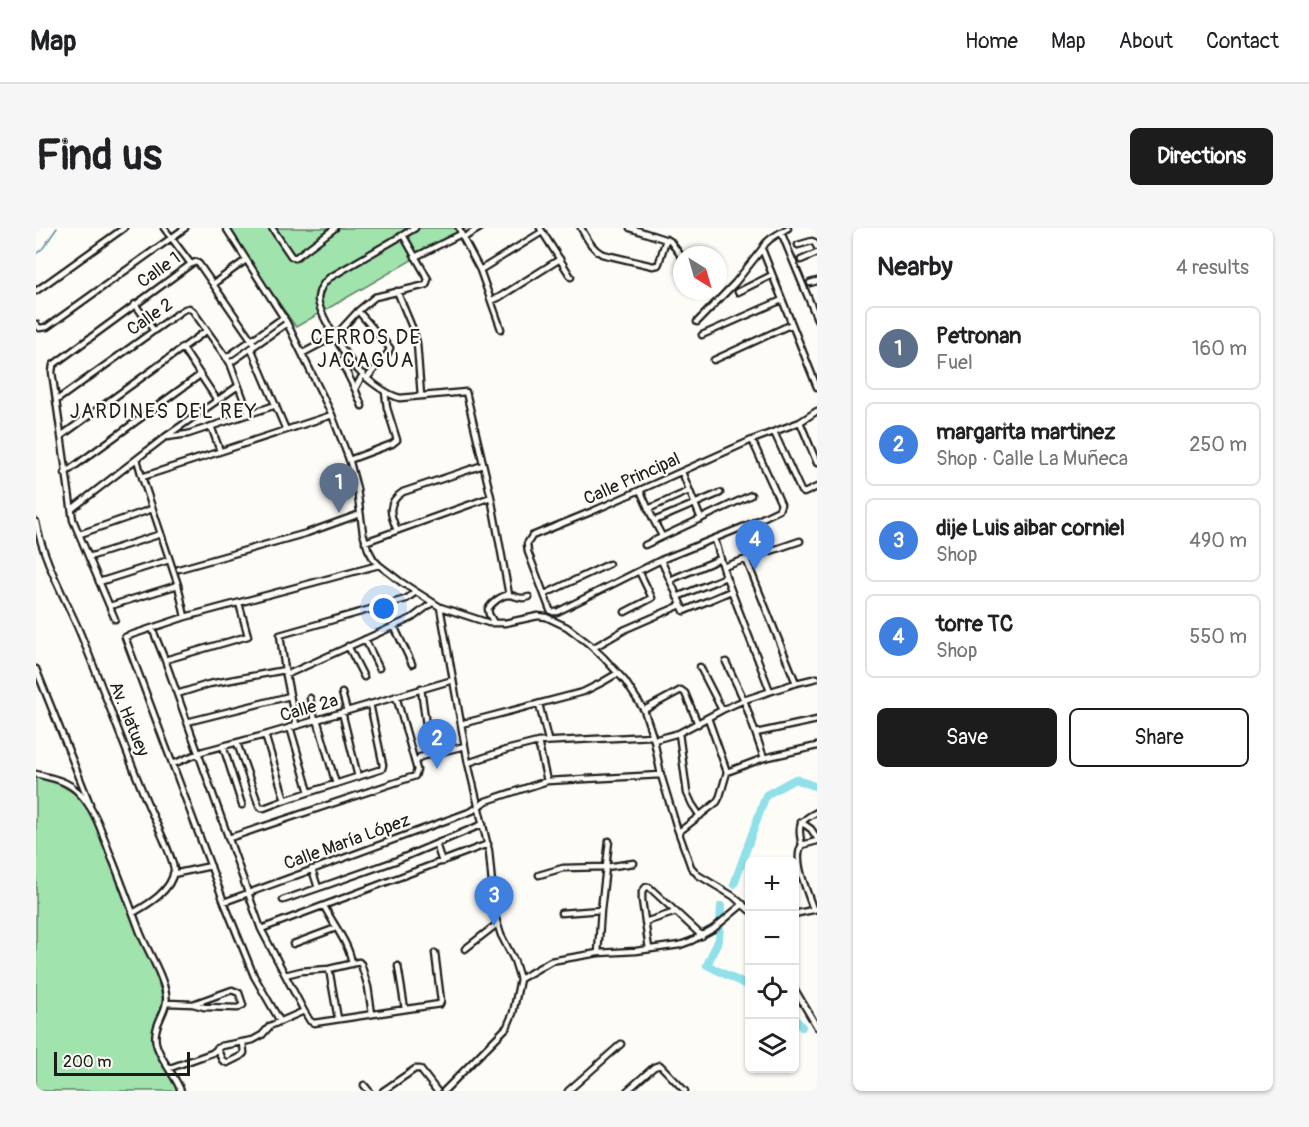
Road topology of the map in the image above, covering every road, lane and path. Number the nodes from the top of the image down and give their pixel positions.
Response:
1 (124, 228) edge
2 (164, 228) edge
3 (185, 228) edge
4 (226, 228) edge
5 (336, 228) edge
6 (415, 228) edge
7 (480, 228) edge
8 (581, 228) edge
9 (630, 228) edge
10 (655, 228) edge
11 (788, 228) edge
12 (275, 229) edge
13 (541, 230) edge
14 (646, 232) junction
15 (781, 232) junction
16 (461, 233) edge
17 (403, 236) junction
18 (172, 238) junction
19 (666, 239) junction
20 (798, 245) dead end
21 (674, 246) edge
22 (817, 247) edge
23 (762, 249) junction
24 (817, 253) edge
25 (414, 256) junction
26 (246, 260) junction
27 (560, 260) junction
28 (801, 260) dead end
29 (191, 264) junction
30 (480, 270) junction
31 (772, 275) junction
32 (571, 277) dead end
33 (817, 280) edge
34 (810, 283) dead end
35 (213, 284) junction
36 (36, 291) edge
37 (397, 291) junction
38 (738, 292) dead end
39 (492, 300) junction
40 (782, 300) junction
41 (135, 304) junction
42 (358, 311) junction
43 (284, 317) junction
44 (817, 319) edge
45 (697, 322) dead end
46 (287, 323) junction
47 (792, 324) junction
48 (38, 326) edge
49 (501, 329) dead end
50 (154, 331) junction
51 (206, 331) junction
52 (702, 335) dead end
53 (335, 336) junction
54 (251, 339) junction
55 (182, 347) junction
56 (253, 347) junction
57 (303, 353) junction
58 (226, 358) junction
59 (714, 360) dead end
60 (341, 361) dead end
61 (230, 363) junction
62 (200, 375) junction
63 (365, 376) junction
64 (238, 386) junction
65 (817, 387) edge
66 (355, 389) junction
67 (385, 392) junction
68 (421, 396) junction
69 (57, 400) junction
70 (218, 400) junction
71 (276, 405) junction
72 (362, 406) dead end
73 (817, 411) edge
74 (249, 414) junction
75 (332, 415) junction
76 (800, 422) junction
77 (211, 426) junction
78 (286, 430) junction
79 (774, 432) junction
80 (62, 436) junction
81 (165, 437) junction
82 (752, 440) junction
83 (220, 452) junction
84 (137, 459) junction
85 (349, 460) junction
86 (817, 463) edge
87 (483, 465) junction
88 (682, 472) junction
89 (65, 473) junction
90 (142, 477) junction
91 (817, 487) edge
92 (640, 490) junction
93 (689, 491) junction
94 (720, 493) dead end
95 (751, 495) dead end
96 (491, 497) junction
97 (694, 504) junction
98 (72, 509) junction
99 (152, 509) junction
100 (648, 509) junction
101 (360, 514) junction
102 (701, 519) junction
103 (654, 521) junction
104 (36, 522) edge
105 (396, 531) junction
106 (80, 534) junction
107 (161, 534) junction
108 (662, 536) junction
109 (715, 539) junction
110 (800, 541) dead end
111 (365, 542) junction
112 (42, 545) junction
113 (645, 545) dead end
114 (36, 549) edge
115 (89, 557) junction
116 (720, 559) junction
117 (746, 559) junction
118 (169, 560) junction
119 (661, 560) junction
120 (609, 564) dead end
121 (379, 565) junction
122 (723, 567) junction
123 (179, 569) dead end
124 (639, 571) junction
125 (726, 577) junction
126 (669, 580) junction
127 (99, 582) junction
128 (178, 585) junction
129 (731, 591) junction
130 (416, 592) junction
131 (545, 594) junction
132 (509, 596) junction
133 (529, 597) dead end
134 (677, 597) junction
135 (239, 603) junction
136 (432, 603) junction
137 (681, 605) junction
138 (110, 606) junction
139 (440, 607) junction
140 (553, 612) junction
141 (624, 612) dead end
142 (185, 617) junction
143 (115, 619) dead end
144 (550, 619) junction
145 (494, 623) junction
146 (394, 626) junction
147 (152, 628) junction
148 (365, 639) junction
149 (348, 646) junction
150 (593, 648) junction
151 (165, 660) junction
152 (726, 662) dead end
153 (412, 664) dead end
154 (700, 667) dead end
155 (379, 668) dead end
156 (37, 672) edge
157 (286, 672) junction
158 (618, 673) junction
159 (364, 677) dead end
160 (817, 678) edge
161 (453, 680) junction
162 (796, 683) junction
163 (421, 688) junction
164 (770, 691) junction
165 (342, 693) dead end
166 (177, 694) junction
167 (290, 696) junction
168 (396, 696) junction
169 (310, 698) dead end
170 (744, 700) junction
171 (370, 704) junction
172 (539, 704) junction
173 (644, 710) junction
174 (723, 710) junction
175 (344, 711) junction
176 (708, 718) junction
177 (316, 719) junction
178 (817, 720) edge
179 (187, 722) junction
180 (698, 723) junction
181 (461, 724) junction
182 (296, 725) junction
183 (290, 727) junction
184 (679, 733) junction
185 (756, 733) junction
186 (265, 735) junction
187 (653, 738) junction
188 (548, 740) junction
189 (538, 742) junction
190 (237, 743) junction
191 (465, 746) junction
192 (817, 746) edge
193 (223, 747) junction
194 (198, 752) junction
195 (430, 755) junction
196 (764, 758) junction
197 (415, 763) junction
198 (468, 763) junction
199 (173, 764) junction
200 (727, 772) junction
201 (36, 774) edge
202 (661, 775) junction
203 (358, 777) junction
204 (547, 781) junction
205 (336, 784) junction
206 (309, 792) junction
207 (285, 800) junction
208 (242, 805) dead end
209 (478, 806) junction
210 (92, 809) junction
211 (817, 812) edge
212 (700, 816) junction
213 (801, 822) junction
214 (483, 824) junction
215 (679, 832) junction
216 (229, 838) junction
217 (817, 839) edge
218 (609, 841) dead end
219 (436, 844) junction
220 (488, 844) junction
221 (802, 845) junction
222 (442, 862) junction
223 (634, 863) dead end
224 (211, 866) junction
225 (606, 867) junction
226 (312, 869) junction
227 (173, 874) junction
228 (539, 875) dead end
229 (318, 888) junction
230 (248, 893) junction
231 (283, 900) dead end
232 (224, 902) junction
233 (742, 904) junction
234 (324, 906) junction
235 (745, 907) edge
236 (815, 909) edge
237 (601, 910) junction
238 (676, 912) junction
239 (134, 913) junction
240 (561, 913) dead end
241 (799, 913) edge
242 (645, 922) junction
243 (497, 924) junction
244 (336, 928) junction
245 (261, 929) junction
246 (702, 936) junction
247 (293, 944) dead end
248 (649, 949) junction
249 (465, 950) dead end
250 (435, 953) dead end
251 (598, 953) junction
252 (352, 964) junction
253 (398, 966) dead end
254 (329, 969) junction
255 (285, 975) junction
256 (520, 979) junction
257 (799, 995) edge
258 (167, 1003) junction
259 (193, 1004) junction
260 (405, 1009) junction
261 (303, 1011) junction
262 (372, 1014) junction
263 (338, 1019) junction
264 (280, 1021) junction
265 (817, 1027) edge
266 (243, 1042) junction
267 (621, 1044) dead end
268 (217, 1048) junction
269 (170, 1068) junction
270 (364, 1085) dead end
271 (181, 1091) edge
272 (369, 1091) edge
273 (383, 1091) edge
274 (437, 1091) edge
275 (444, 1091) edge
276 (568, 1091) edge
277 (627, 1091) edge
278 (686, 1091) edge

1 - 36 street
2 - 18 street
3 - 18 street
4 - 26 street
5 - 12 street
6 - 17 street
7 - 16 street
8 - 19 street
9 - 14 street
10 - 14 street
11 - 15 street
13 - 27 street
13 - 30 street
14 - 19 street
15 - 23 street
15 - 44 street
16 - 25 street
16 - 30 street
17 - 25 street
17 - 53 street
18 - 29 street
18 - 48 street
19 - 21 street
20 - 22 street
23 - 31 street
23 - 45 street
24 - 28 street
25 - 37 street
26 - 35 street
26 - 43 street
27 - 32 street
27 - 39 street
29 - 35 street, Calle 1
29 - 41 street, Calle 1
30 - 39 street
31 - 38 street
31 - 40 street
33 - 34 street
35 - 54 street, Calle 1
37 - 42 street
37 - 68 street
39 - 49 street
40 - 47 street
40 - 52 street
41 - 50 street
41 - 69 street, Calle 1
42 - 53 street
42 - 63 street
43 - 46 street
43 - 54 street
46 - 56 street
46 - 57 street
47 - 59 street
47 - 65 street
50 - 51 street, Calle 2
50 - 69 street, Calle 2
51 - 55 street
51 - 58 street, Calle 2
53 - 57 street
53 - 63 street
54 - 56 street, Calle 1
54 - 58 street
55 - 62 street
55 - 80 street
56 - 61 street
56 - 71 street, Calle 1
57 - 75 street
58 - 61 street, Calle 2
60 - 66 street
61 - 64 street, Calle 2
62 - 70 street
62 - 89 street
63 - 66 street
63 - 67 street
64 - 70 street
64 - 74 street, Calle 2
66 - 72 street
67 - 68 street
67 - 85 street
68 - 87 street
69 - 80 street
70 - 81 street
71 - 74 street
71 - 78 street, Calle 1
73 - 76 street, Calle Principal
74 - 77 street
75 - 78 street
75 - 85 street
76 - 79 street, Calle Principal
76 - 86 street
77 - 81 street
77 - 83 street
78 - 83 street
79 - 82 street, Calle Principal
79 - 91 street
80 - 89 street
81 - 84 street
82 - 88 street, Calle Principal
82 - 109 street
83 - 90 street
84 - 90 street
84 - 98 street
85 - 101 street
87 - 96 street
87 - 105 street
88 - 92 street, Calle Principal
88 - 93 street
89 - 98 street
90 - 99 street
92 - 100 street
92 - 131 street, Calle Principal
93 - 97 street
93 - 100 street
94 - 97 street
95 - 102 street
96 - 105 street
96 - 132 street
97 - 102 street
97 - 103 street
98 - 106 street
99 - 106 street
99 - 107 street
100 - 103 street
101 - 111 street
101 - 123 street
102 - 108 street
103 - 108 street
104 - 112 street, Av. Hatuey
105 - 111 street
106 - 115 street
107 - 115 street
107 - 118 street
108 - 113 street
109 - 116 street
109 - 119 street
110 - 117 street
111 - 121 street
112 - 114 street
112 - 227 street, Av. Hatuey
115 - 127 street
116 - 122 street
116 - 126 street
117 - 122 street
117 - 162 street
118 - 127 street
118 - 128 street
119 - 124 street
119 - 126 street
120 - 131 street
121 - 130 street
121 - 135 street
122 - 125 street
124 - 140 street
124 - 141 street
125 - 129 street
125 - 134 street
126 - 134 street
127 - 138 street
128 - 138 street
128 - 142 street
129 - 137 street
129 - 164 street
130 - 136 street
130 - 157 street
131 - 140 street, Calle Principal
132 - 133 street
132 - 145 street
134 - 137 street
135 - 142 street
135 - 151 street
136 - 139 street
136 - 146 street
137 - 150 street
138 - 143 street
139 - 145 street
139 - 161 street
140 - 144 street
142 - 147 street
144 - 145 street
144 - 150 street
146 - 148 street
146 - 153 street
147 - 151 street
147 - 199 street
148 - 149 street
148 - 155 street
149 - 157 street
149 - 159 street
150 - 158 street
151 - 166 street
152 - 170 street
154 - 174 street
156 - 210 street
157 - 166 street
157 - 167 street
158 - 172 street
158 - 173 street
160 - 162 street
161 - 163 street, Calle 2a
161 - 181 street
162 - 164 street
163 - 168 street, Calle 2a
163 - 195 street
164 - 170 street
165 - 175 street
166 - 179 street
167 - 179 street
167 - 182 street
168 - 171 street, Calle 2a
168 - 197 street
169 - 177 street
170 - 174 street
170 - 185 street
171 - 175 street, Calle 2a
171 - 203 street
172 - 181 street
172 - 188 street
173 - 180 street
173 - 187 street
174 - 176 street
175 - 177 street, Calle 2a
175 - 203 street
176 - 180 street
176 - 200 street
177 - 182 street, Calle 2a
177 - 205 street
178 - 185 street
179 - 194 street
180 - 184 street
181 - 191 street
182 - 183 street, Calle 2a
183 - 186 street, Calle 2a
183 - 206 street
184 - 187 street
184 - 212 street
185 - 196 street
186 - 190 street, Calle 2a
186 - 207 street
187 - 188 street
187 - 202 street
188 - 189 street
189 - 198 street
189 - 204 street
190 - 193 street, Calle 2a
190 - 207 street
191 - 195 street
191 - 198 street
192 - 196 street
193 - 194 street, Calle 2a
193 - 208 street
194 - 199 street, Calle 2a
194 - 216 street
195 - 197 street
196 - 200 street
197 - 216 street
198 - 209 street
199 - 224 street
200 - 212 street
201 - 210 street
202 - 204 street, Calle María López
202 - 215 street
203 - 205 street
204 - 209 street, Calle María López
205 - 206 street
206 - 207 street
209 - 214 street
209 - 226 street, Calle María López
210 - 239 street
211 - 213 street
212 - 215 street
213 - 217 street
213 - 221 street
214 - 219 street
214 - 220 street
215 - 233 street
216 - 230 street
217 - 221 street
218 - 225 street
219 - 222 street
219 - 229 street
220 - 222 street
220 - 243 street
221 - 236 street
222 - 234 street
223 - 225 street
224 - 227 street
224 - 232 street
225 - 228 street
225 - 237 street
226 - 229 street
226 - 230 street, Calle María López
227 - 239 street
229 - 231 street
230 - 232 street, Calle María López
230 - 245 street
232 - 264 street
233 - 235 street
233 - 246 street
234 - 244 street
234 - 245 street
236 - 241 street
237 - 240 street
237 - 251 street
238 - 242 street
238 - 242 street
238 - 246 street
239 - 258 street
242 - 248 street
243 - 249 street
243 - 256 street
244 - 247 street
244 - 252 street
245 - 255 street
246 - 248 street
248 - 251 street
250 - 260 street
251 - 256 street
252 - 254 street
252 - 262 street
253 - 260 street
254 - 255 street
254 - 263 street
255 - 261 street
256 - 275 street
257 - 265 street
258 - 259 street
258 - 269 street
259 - 259 street
260 - 262 street
261 - 263 street
261 - 264 street
262 - 263 street
264 - 266 street
266 - 268 street
266 - 268 street
267 - 276 street
268 - 269 street
269 - 271 street
270 - 272 street
273 - 274 street
277 - 278 street

